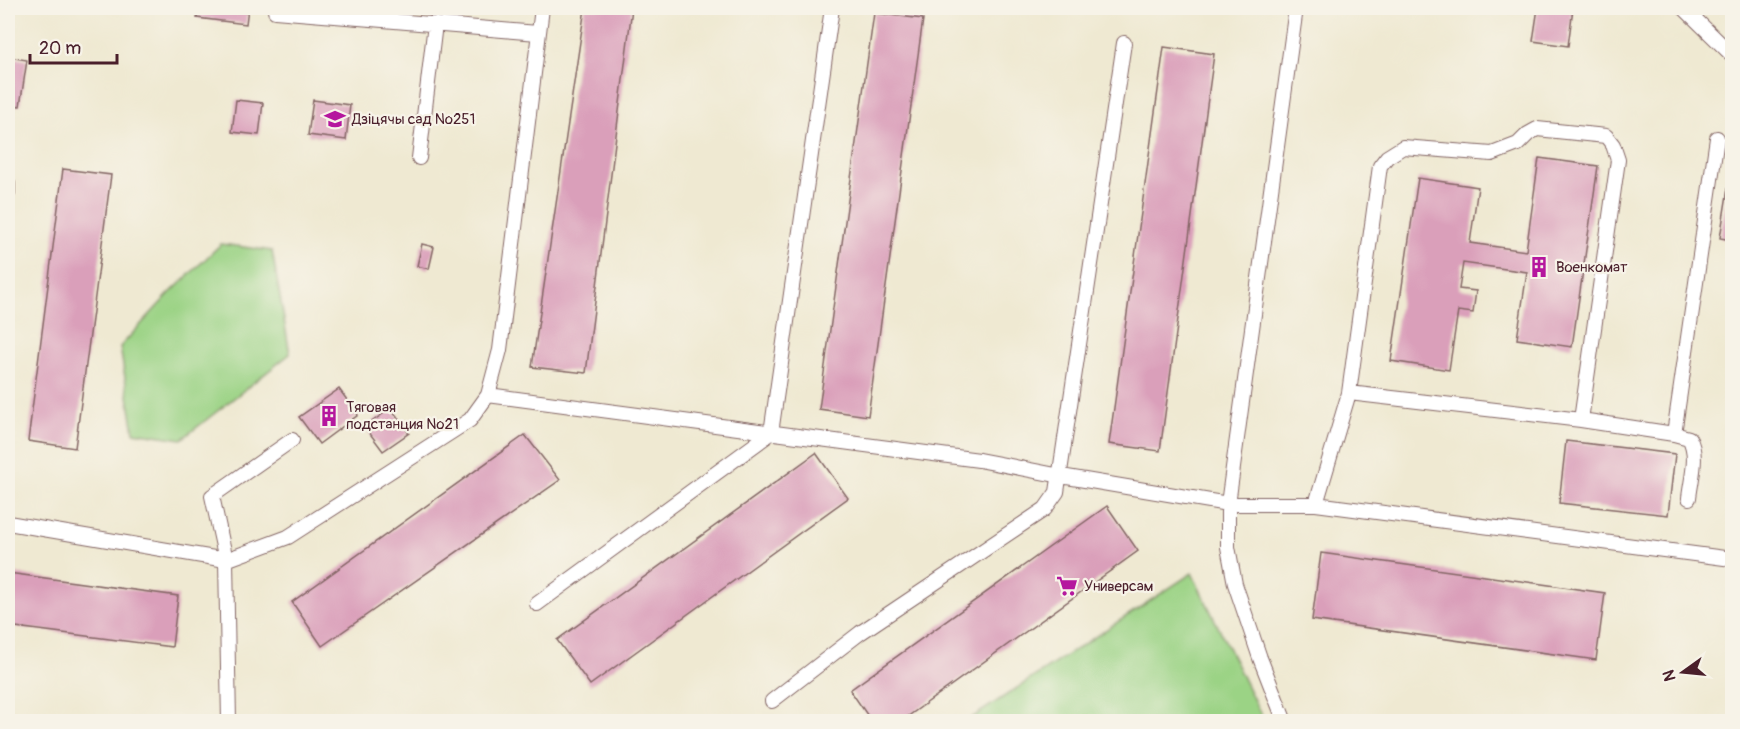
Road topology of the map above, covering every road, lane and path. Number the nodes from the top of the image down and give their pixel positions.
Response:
1 (542, 8) edge
2 (832, 8) edge
3 (1296, 8) edge
4 (1684, 8) edge
5 (275, 11) dead end
6 (435, 24) junction
7 (538, 33) junction
8 (1124, 43) dead end
9 (1732, 55) edge
10 (1717, 138) dead end
11 (419, 158) dead end
12 (8, 184) edge
13 (8, 192) edge
14 (1349, 393) junction
15 (488, 395) junction
16 (1581, 420) junction
17 (771, 433) junction
18 (1674, 434) junction
19 (292, 440) dead end
20 (1060, 476) junction
21 (1689, 498) dead end
22 (1228, 504) junction
23 (1316, 504) junction
24 (8, 523) edge
25 (1732, 559) edge
26 (226, 560) junction
27 (537, 604) dead end
28 (772, 701) dead end
29 (229, 722) edge
30 (1285, 722) edge

1 - 7 lane
2 - 17 lane
3 - 22 lane
4 - 9 lane
5 - 6 lane
6 - 7 lane
6 - 11 lane
7 - 15 lane
8 - 20 lane
10 - 18 lane
12 - 13 lane
14 - 16 lane
14 - 16 lane
14 - 23 lane
15 - 17 lane
15 - 26 lane
16 - 18 lane
17 - 20 lane
17 - 27 lane
18 - 21 lane
19 - 26 lane
20 - 22 lane
20 - 28 lane
22 - 23 lane
22 - 30 lane
23 - 25 lane
24 - 26 lane
26 - 29 lane

